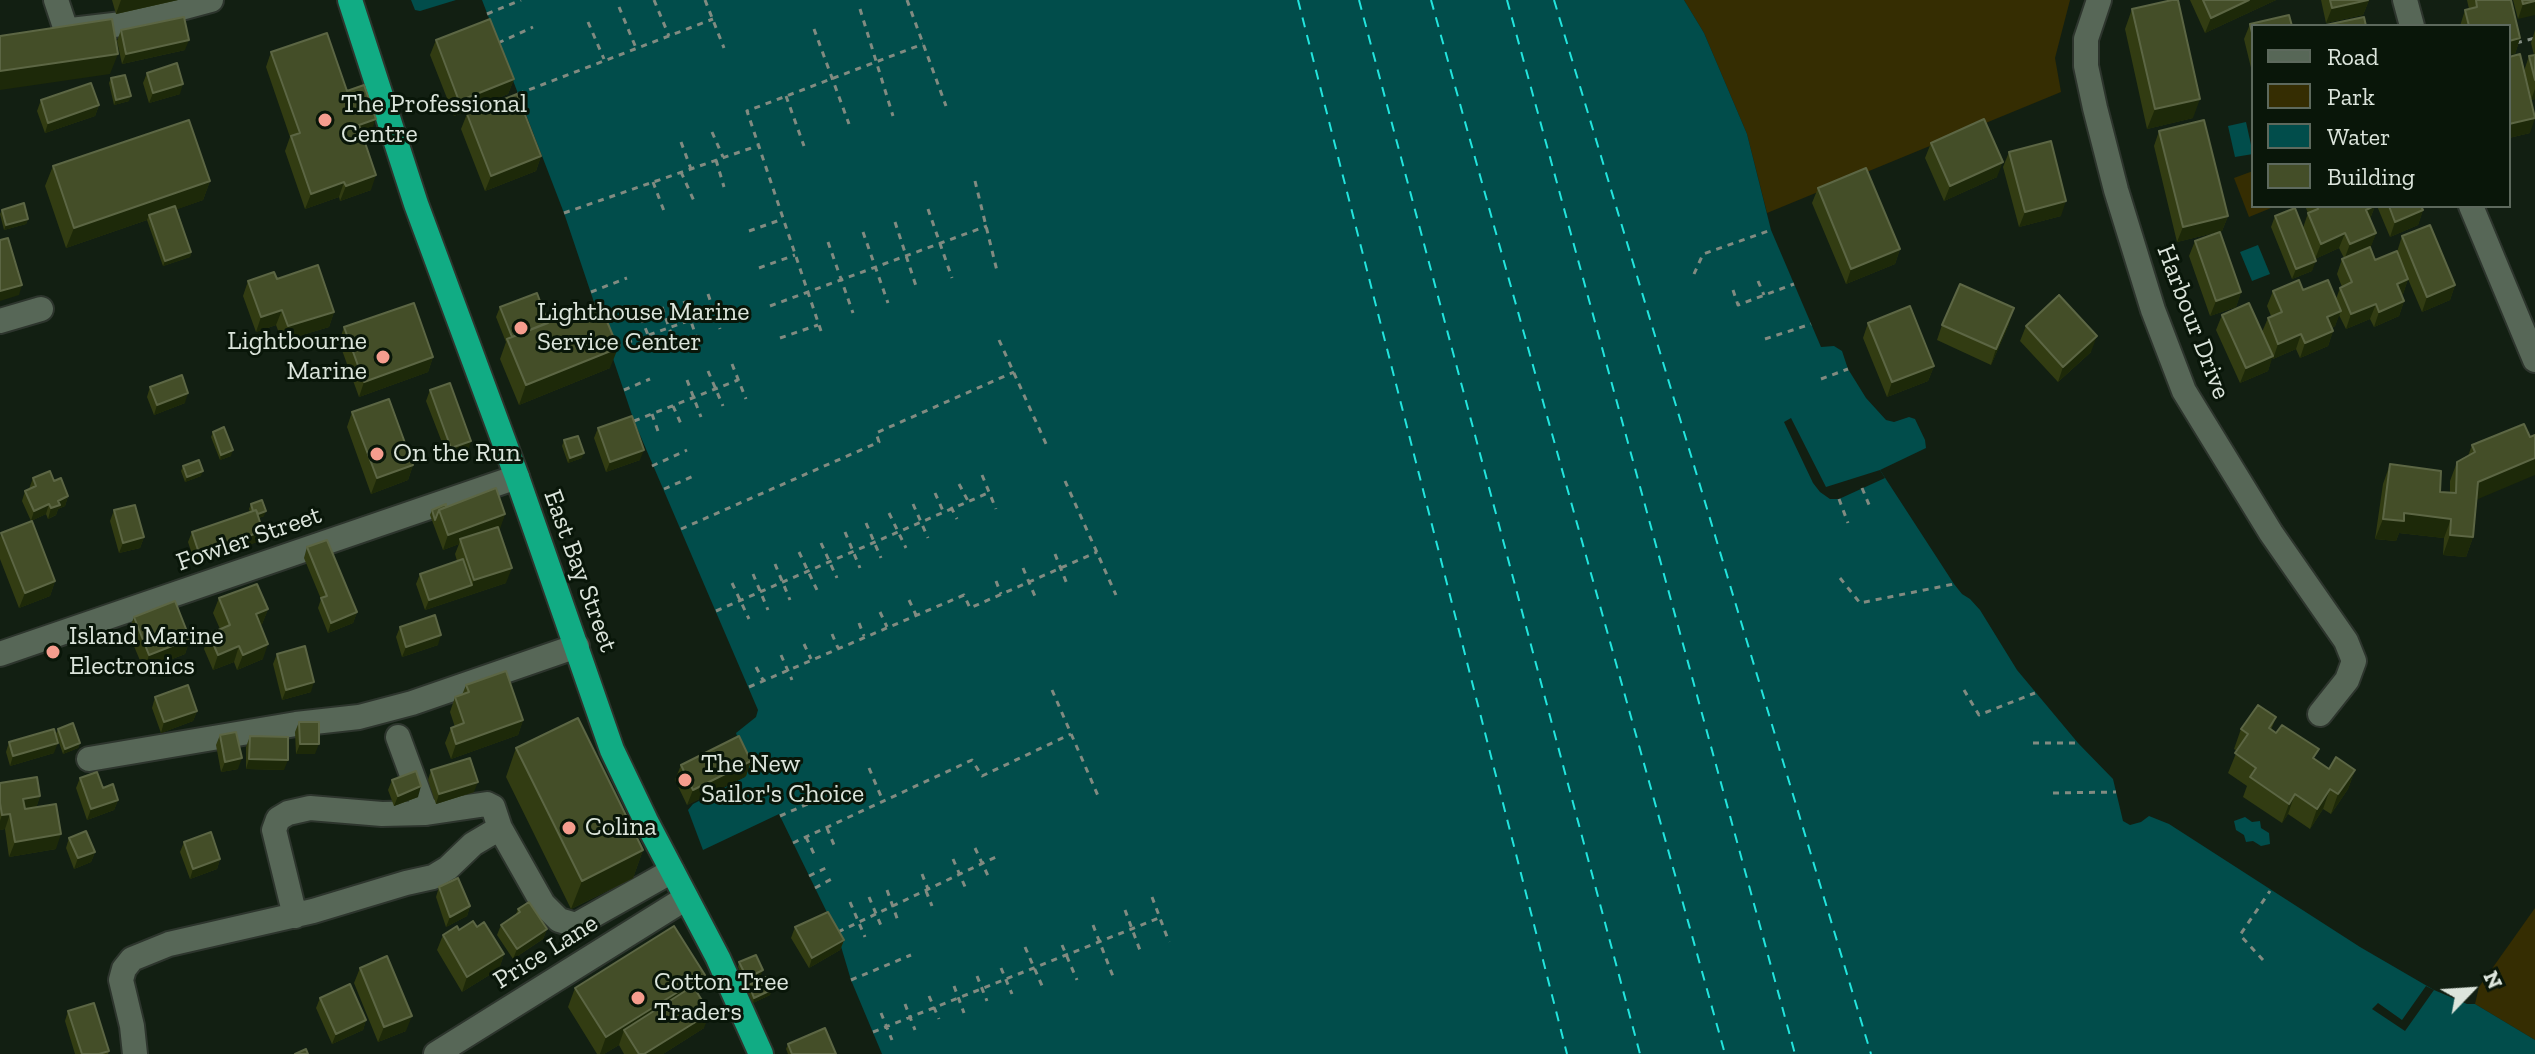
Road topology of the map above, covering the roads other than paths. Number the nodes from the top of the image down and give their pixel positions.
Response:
1 (56, 0) edge
2 (211, 0) edge
3 (350, 0) edge
4 (2099, 0) edge
5 (2405, 0) edge
6 (2411, 24) edge
7 (2472, 208) edge
8 (41, 309) dead end
9 (0, 321) edge
10 (2535, 360) edge
11 (517, 477) junction
12 (577, 646) junction
13 (0, 654) edge
14 (2320, 714) dead end
15 (398, 737) dead end
16 (89, 759) dead end
17 (426, 813) junction
18 (500, 828) junction
19 (672, 871) junction
20 (686, 898) junction
21 (295, 916) junction
22 (135, 1054) edge
23 (436, 1054) edge
24 (761, 1054) edge

1 - 2 street
3 - 11 highway, East Bay Street
4 - 14 street, Harbour Drive
5 - 6 street
7 - 10 street
8 - 9 street
11 - 12 highway, East Bay Street
11 - 13 street, Fowler Street
12 - 16 street
12 - 19 highway, East Bay Street
15 - 17 street
17 - 18 street
17 - 21 street
18 - 19 street
18 - 21 street
19 - 20 highway, East Bay Street
20 - 23 street, Price Lane
20 - 24 highway, East Bay Street
21 - 22 street

